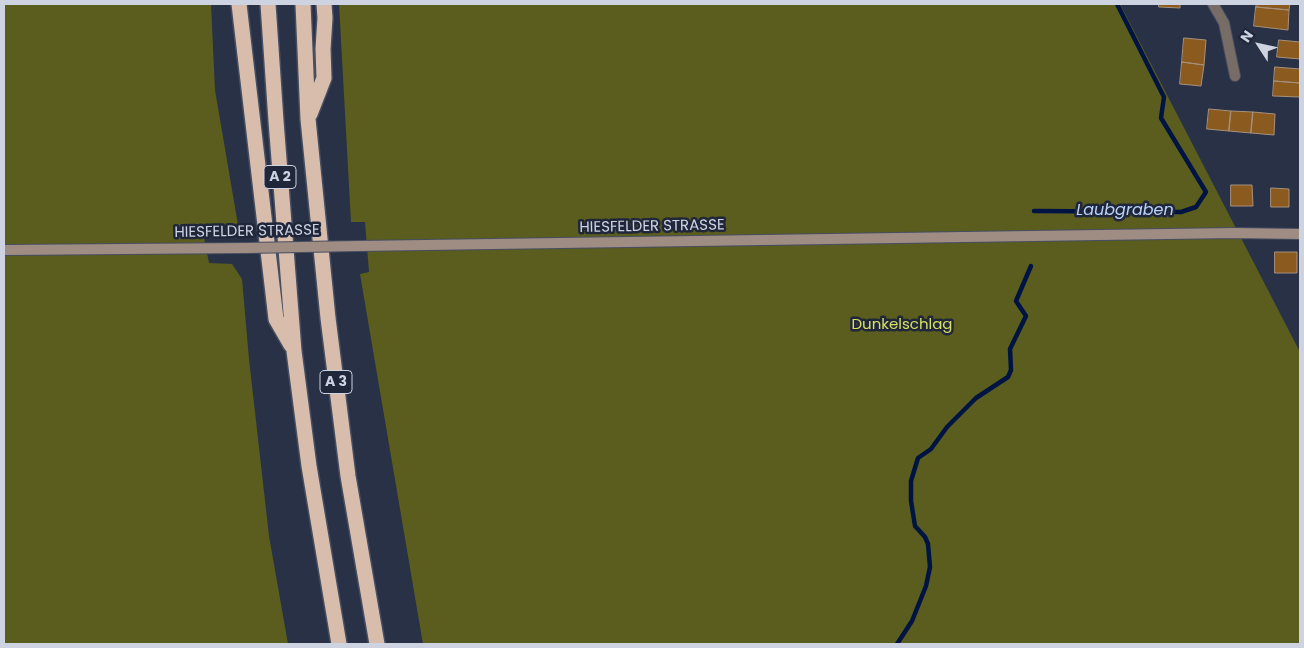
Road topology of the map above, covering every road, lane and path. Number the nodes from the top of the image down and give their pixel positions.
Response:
1 (238, 4) edge
2 (268, 4) edge
3 (303, 4) edge
4 (317, 4) edge
5 (324, 4) edge
6 (1213, 4) edge
7 (323, 49) junction
8 (1235, 76) dead end
9 (308, 119) junction
10 (1300, 234) edge
11 (4, 250) edge
12 (294, 351) junction
13 (339, 644) edge
14 (377, 644) edge

1 - 12 highway, A 3
2 - 12 highway, A 2
3 - 9 highway
4 - 7 highway
5 - 7 highway
6 - 8 street
7 - 9 highway
9 - 14 highway, A 3
10 - 11 street, HIESFELDER STRASSE, bridge
12 - 13 highway, A 3

